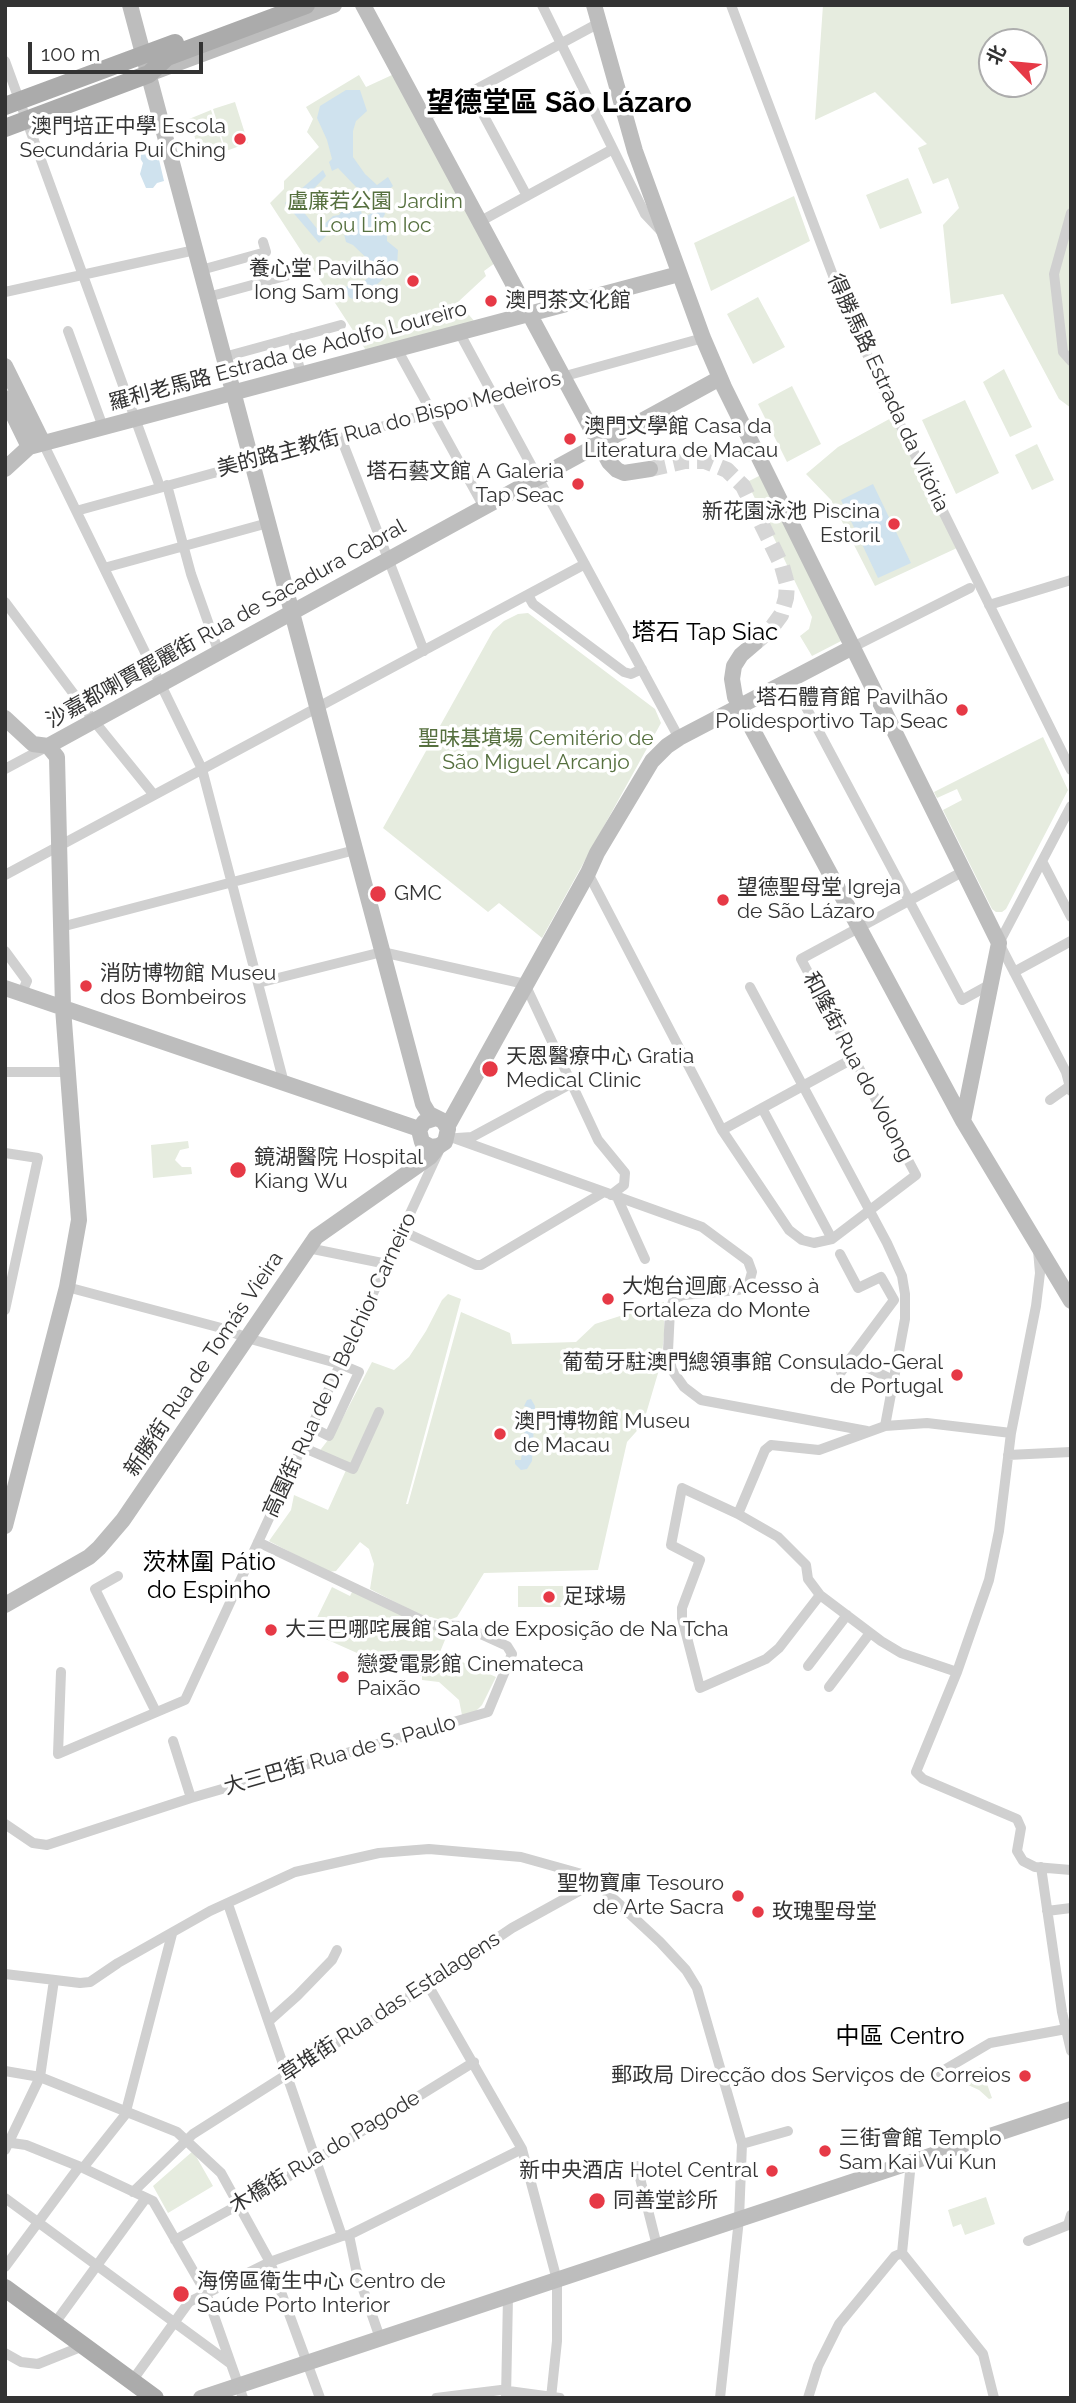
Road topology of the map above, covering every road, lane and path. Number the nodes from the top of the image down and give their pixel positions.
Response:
1 (130, 5) edge
2 (277, 5) edge
3 (306, 5) edge
4 (334, 5) edge
5 (363, 5) edge
6 (542, 5) edge
7 (594, 5) edge
8 (731, 5) edge
9 (599, 23) junction
10 (561, 44) junction
11 (144, 55) junction
12 (5, 61) edge
13 (149, 74) junction
14 (471, 92) junction
15 (13, 104) edge
16 (423, 118) junction
17 (27, 120) junction
18 (5, 128) edge
19 (613, 149) junction
20 (527, 196) junction
21 (1071, 213) edge
22 (479, 222) junction
23 (667, 238) junction
24 (264, 242) dead end
25 (195, 250) junction
26 (201, 270) junction
27 (300, 271) dead end
28 (679, 274) junction
29 (83, 275) junction
30 (5, 292) edge
31 (208, 297) junction
32 (528, 314) junction
33 (341, 325) dead end
34 (68, 331) dead end
35 (459, 332) junction
36 (292, 338) junction
37 (702, 338) junction
38 (397, 349) junction
39 (224, 357) junction
40 (1071, 361) edge
41 (5, 366) edge
42 (301, 374) junction
43 (562, 377) junction
44 (720, 378) junction
45 (233, 392) junction
46 (493, 396) junction
47 (5, 398) edge
48 (431, 412) junction
49 (135, 418) junction
50 (103, 427) junction
51 (341, 438) junction
52 (599, 444) junction
53 (36, 445) junction
54 (252, 462) junction
55 (5, 469) edge
56 (650, 469) tunnel mouth
57 (538, 478) junction
58 (164, 486) junction
59 (484, 508) junction
60 (76, 511) junction
61 (268, 523) junction
62 (183, 546) junction
63 (388, 560) junction
64 (585, 564) junction
65 (104, 568) junction
66 (1071, 580) edge
67 (970, 588) dead end
68 (528, 595) junction
69 (989, 605) junction
70 (7, 609) edge
71 (292, 612) junction
72 (755, 643) tunnel mouth
73 (853, 647) junction
74 (424, 651) junction
75 (219, 653) junction
76 (642, 669) junction
77 (733, 669) junction
78 (791, 679) junction
79 (161, 684) junction
80 (762, 694) junction
81 (739, 705) junction
82 (317, 708) junction
83 (5, 718) edge
84 (94, 721) junction
85 (679, 738) junction
86 (48, 746) junction
87 (5, 769) edge
88 (202, 769) junction
89 (1071, 770) edge
90 (154, 795) junction
91 (1071, 806) edge
92 (59, 846) junction
93 (355, 850) junction
94 (1042, 861) junction
95 (964, 871) junction
96 (588, 873) junction
97 (5, 875) edge
98 (232, 883) junction
99 (909, 901) junction
100 (1071, 917) edge
101 (61, 927) junction
102 (859, 928) junction
103 (1071, 941) edge
104 (999, 943) junction
105 (5, 951) edge
106 (382, 952) junction
107 (1014, 972) junction
108 (258, 983) junction
109 (991, 984) junction
110 (526, 986) junction
111 (750, 987) dead end
112 (11, 990) edge
113 (63, 1008) junction
114 (853, 1058) junction
115 (5, 1072) edge
116 (69, 1072) junction
117 (284, 1083) junction
118 (572, 1083) junction
119 (803, 1086) junction
120 (1070, 1088) edge
121 (969, 1090) junction
122 (947, 1091) junction
123 (421, 1097) junction
124 (1050, 1100) dead end
125 (762, 1108) junction
126 (394, 1121) junction
127 (963, 1121) junction
128 (419, 1129) junction
129 (722, 1130) junction
130 (443, 1134) junction
131 (5, 1153) edge
132 (611, 1195) junction
133 (869, 1210) junction
134 (402, 1231) junction
135 (832, 1239) junction
136 (1038, 1247) junction
137 (308, 1248) junction
138 (840, 1254) dead end
139 (645, 1259) dead end
140 (387, 1264) junction
141 (67, 1287) junction
142 (1068, 1298) edge
143 (5, 1310) edge
144 (247, 1338) junction
145 (850, 1359) junction
146 (340, 1364) junction
147 (841, 1372) dead end
148 (893, 1380) junction
149 (379, 1412) dead end
150 (885, 1426) junction
151 (311, 1427) junction
152 (867, 1431) junction
153 (1011, 1433) junction
154 (302, 1447) junction
155 (1071, 1452) edge
156 (1009, 1455) junction
157 (12, 1470) edge
158 (738, 1514) junction
159 (5, 1525) edge
160 (258, 1542) junction
161 (118, 1576) dead end
162 (820, 1595) junction
163 (7, 1603) edge
164 (847, 1615) junction
165 (870, 1633) junction
166 (808, 1666) dead end
167 (61, 1672) dead end
168 (957, 1672) junction
169 (829, 1687) dead end
170 (156, 1712) junction
171 (173, 1741) dead end
172 (191, 1798) junction
173 (5, 1824) edge
174 (1041, 1867) junction
175 (1071, 1870) edge
176 (597, 1881) junction
177 (228, 1904) junction
178 (1071, 1908) edge
179 (1047, 1911) junction
180 (172, 1934) junction
181 (337, 1950) dead end
182 (5, 1974) edge
183 (1071, 1978) edge
184 (54, 1980) junction
185 (1057, 1980) junction
186 (428, 1985) junction
187 (269, 2021) junction
188 (1066, 2029) junction
189 (1071, 2051) edge
190 (474, 2062) junction
191 (5, 2071) edge
192 (939, 2073) dead end
193 (286, 2075) junction
194 (40, 2077) junction
195 (1071, 2109) edge
196 (126, 2111) junction
197 (788, 2131) dead end
198 (187, 2139) junction
199 (742, 2144) junction
200 (7, 2145) edge
201 (523, 2149) junction
202 (315, 2160) junction
203 (911, 2162) junction
204 (637, 2166) dead end
205 (81, 2168) junction
206 (133, 2192) junction
207 (5, 2198) edge
208 (146, 2198) junction
209 (239, 2205) junction
210 (1071, 2215) edge
211 (739, 2219) junction
212 (38, 2222) junction
213 (346, 2236) junction
214 (175, 2240) junction
215 (1028, 2241) dead end
216 (657, 2246) junction
217 (902, 2253) junction
218 (271, 2263) junction
219 (97, 2265) junction
220 (5, 2267) edge
221 (557, 2280) junction
222 (5, 2291) edge
223 (206, 2293) junction
224 (508, 2296) junction
225 (174, 2322) junction
226 (55, 2323) junction
227 (380, 2338) junction
228 (78, 2348) junction
229 (5, 2353) edge
230 (306, 2363) junction
231 (231, 2364) junction
232 (132, 2381) junction
233 (230, 2393) edge
234 (506, 2394) edge
235 (554, 2397) edge
236 (145, 2398) edge
237 (155, 2398) edge
238 (201, 2398) edge
239 (320, 2398) edge
240 (436, 2398) edge
241 (720, 2398) edge
242 (808, 2398) edge
243 (994, 2398) edge

1 - 11 street
2 - 11 main road
3 - 13 main road
4 - 13 street
5 - 16 street
6 - 10 street
7 - 9 street
8 - 69 street, 得勝馬路 Estrada da Vitória
9 - 10 street
9 - 23 street
10 - 14 street
10 - 19 street
11 - 13 street
11 - 15 main road
12 - 15 street
13 - 17 main road
13 - 25 street
14 - 16 street
14 - 20 street
15 - 17 street
16 - 22 street
17 - 18 main road
17 - 29 street
19 - 20 street
19 - 23 street
20 - 22 street
21 - 40 street
22 - 32 street
23 - 28 street
24 - 26 street
25 - 26 street
25 - 29 street
26 - 31 street
27 - 31 street
28 - 32 street, 羅利老馬路 Estrada de Adolfo Loureiro
28 - 37 street
29 - 30 street
29 - 49 street
31 - 39 street
32 - 35 street, 羅利老馬路 Estrada de Adolfo Loureiro
32 - 43 street
33 - 36 street
34 - 50 street
35 - 38 street, 羅利老馬路 Estrada de Adolfo Loureiro
35 - 46 street
36 - 39 street
36 - 42 street
37 - 43 street, 美的路主教街 Rua do Bispo Medeiros
37 - 44 street
38 - 42 street, 羅利老馬路 Estrada de Adolfo Loureiro
38 - 48 street
39 - 45 street
41 - 53 street
42 - 45 street, 羅利老馬路 Estrada de Adolfo Loureiro
43 - 46 street, 美的路主教街 Rua do Bispo Medeiros
43 - 52 street
44 - 52 street, 沙嘉都喇賈罷麗街 Rua de Sacadura Cabral
44 - 73 street
45 - 49 street, 羅利老馬路 Estrada de Adolfo Loureiro
45 - 54 street
46 - 48 street, 美的路主教街 Rua do Bispo Medeiros
46 - 57 street
47 - 53 street
48 - 51 street, 美的路主教街 Rua do Bispo Medeiros
48 - 59 street
49 - 50 street, 羅利老馬路 Estrada de Adolfo Loureiro
49 - 58 street
50 - 53 street, 羅利老馬路 Estrada de Adolfo Loureiro
51 - 54 street, 美的路主教街 Rua do Bispo Medeiros
51 - 63 street
52 - 56 street
52 - 57 street, 沙嘉都喇賈罷麗街 Rua de Sacadura Cabral
53 - 55 street
53 - 60 street
54 - 58 street, 美的路主教街 Rua do Bispo Medeiros
54 - 61 street
57 - 59 street, 沙嘉都喇賈罷麗街 Rua de Sacadura Cabral
57 - 64 street
58 - 60 street, 美的路主教街 Rua do Bispo Medeiros
58 - 62 street
59 - 63 street, 沙嘉都喇賈罷麗街 Rua de Sacadura Cabral
60 - 65 street
61 - 62 street
61 - 71 street
62 - 65 street
62 - 75 street
63 - 71 street, 沙嘉都喇賈罷麗街 Rua de Sacadura Cabral
63 - 74 street
64 - 68 street
64 - 76 street
65 - 79 street
66 - 69 street
67 - 73 street
68 - 74 street
68 - 76 street
69 - 89 street, 得勝馬路 Estrada da Vitória
70 - 84 street
71 - 75 street, 沙嘉都喇賈罷麗街 Rua de Sacadura Cabral
71 - 82 street
72 - 77 street
73 - 78 street, 新勝街 Rua de Tomás Vieira
73 - 95 street
74 - 82 street
75 - 79 street, 沙嘉都喇賈罷麗街 Rua de Sacadura Cabral
76 - 85 street
77 - 80 street
77 - 81 street
78 - 80 street, 新勝街 Rua de Tomás Vieira
78 - 99 street
79 - 84 street, 沙嘉都喇賈罷麗街 Rua de Sacadura Cabral
79 - 88 street
80 - 81 street, 新勝街 Rua de Tomás Vieira
81 - 85 street, 新勝街 Rua de Tomás Vieira
81 - 102 street
82 - 88 street
82 - 93 street
83 - 86 street
84 - 86 street, 沙嘉都喇賈罷麗街 Rua de Sacadura Cabral
84 - 90 street
85 - 96 street, 新勝街 Rua de Tomás Vieira
86 - 87 street
86 - 92 street
88 - 90 street
88 - 98 street
90 - 92 street
91 - 94 street
92 - 97 street
92 - 101 street
93 - 98 street
93 - 106 street
94 - 100 street
94 - 104 street
95 - 99 street
95 - 104 street
96 - 110 street, 新勝街 Rua de Tomás Vieira
96 - 129 street
98 - 101 street
98 - 108 street
99 - 102 street
99 - 109 street
101 - 113 street
102 - 114 street, 和隆街 Rua do Volong
102 - 122 street
103 - 107 street
104 - 107 street
104 - 109 street
105 - 112 street
106 - 108 street
106 - 110 street
106 - 123 street
107 - 120 street
108 - 117 street
109 - 121 street
110 - 118 street
110 - 130 street, 新勝街 Rua de Tomás Vieira
111 - 119 street
112 - 113 street
113 - 116 street
113 - 117 street
114 - 119 street
114 - 133 street, 和隆街 Rua do Volong
115 - 116 street
116 - 141 street
117 - 126 street
118 - 130 street
118 - 132 street
119 - 125 street
119 - 133 street
120 - 124 street
121 - 122 street
121 - 127 street
122 - 127 street
123 - 126 street
123 - 130 street
125 - 129 street
125 - 135 street
126 - 128 street
127 - 136 street
128 - 130 street
128 - 130 street
129 - 135 street
130 - 132 street
130 - 134 street, 高園街 Rua de D. Belchior Carneiro
130 - 137 street, 新勝街 Rua de Tomás Vieira
131 - 143 street
132 - 134 street
132 - 139 street
132 - 152 street
133 - 135 street
133 - 148 street
134 - 140 street, 高園街 Rua de D. Belchior Carneiro
136 - 142 street
136 - 153 street
137 - 140 street
137 - 144 street, 新勝街 Rua de Tomás Vieira
138 - 145 street
140 - 146 street, 高園街 Rua de D. Belchior Carneiro
141 - 144 street
141 - 157 street
144 - 146 street
144 - 163 street, 新勝街 Rua de Tomás Vieira
145 - 147 street
145 - 148 street
146 - 151 street, 高園街 Rua de D. Belchior Carneiro
146 - 151 street
148 - 150 street
149 - 154 street
150 - 152 street
150 - 153 street
151 - 154 street, 高園街 Rua de D. Belchior Carneiro
152 - 158 street
153 - 156 street
154 - 160 street, 高園街 Rua de D. Belchior Carneiro
155 - 156 street
156 - 168 street
157 - 159 street
158 - 162 street
158 - 162 street
160 - 170 street, 高園街 Rua de D. Belchior Carneiro
160 - 172 street, 大三巴街 Rua de S. Paulo
161 - 170 street
162 - 164 street
164 - 165 street
164 - 166 street
165 - 168 street
165 - 169 street
167 - 170 street
168 - 174 street
171 - 172 street
172 - 173 street, 大三巴街 Rua de S. Paulo
174 - 175 street
174 - 179 street
176 - 177 street
176 - 186 street, 草堆街 Rua das Estalagens
176 - 199 street
177 - 180 street
177 - 187 street
178 - 179 street
179 - 185 street
180 - 184 street
180 - 196 street
181 - 187 street
182 - 184 street
183 - 185 street
184 - 194 street
185 - 188 street
186 - 190 street
186 - 193 street, 草堆街 Rua das Estalagens
187 - 193 street
188 - 189 street
188 - 192 street
190 - 201 street
190 - 202 street, 木橋街 Rua do Pagode
191 - 194 street
193 - 198 street, 草堆街 Rua das Estalagens
193 - 202 street
194 - 196 street
194 - 200 street
195 - 203 street
196 - 198 street
196 - 205 street
197 - 199 street
198 - 206 street, 草堆街 Rua das Estalagens
198 - 209 street
199 - 211 street
200 - 205 street
201 - 213 street
201 - 221 street
202 - 209 street, 木橋街 Rua do Pagode
202 - 213 street
203 - 211 street
203 - 217 street
204 - 216 street
205 - 206 street
205 - 212 street
206 - 208 street
207 - 212 street
208 - 214 street
208 - 219 street
209 - 214 street, 木橋街 Rua do Pagode
209 - 218 street
210 - 215 street
211 - 216 street
211 - 241 street
212 - 219 street
212 - 220 street
213 - 218 street
213 - 227 street
214 - 223 street
216 - 221 street
217 - 242 street
217 - 243 street
218 - 223 street
218 - 230 street
219 - 225 street
219 - 226 street
221 - 224 street
221 - 235 street
222 - 226 main road
222 - 228 main road
223 - 225 street
223 - 231 street
224 - 227 street
224 - 234 street
225 - 231 street
225 - 232 street
226 - 232 main road
227 - 230 street
228 - 229 street
228 - 236 main road
230 - 233 street
230 - 239 street
231 - 233 street
232 - 237 main road
233 - 238 street
234 - 235 street
234 - 240 street

